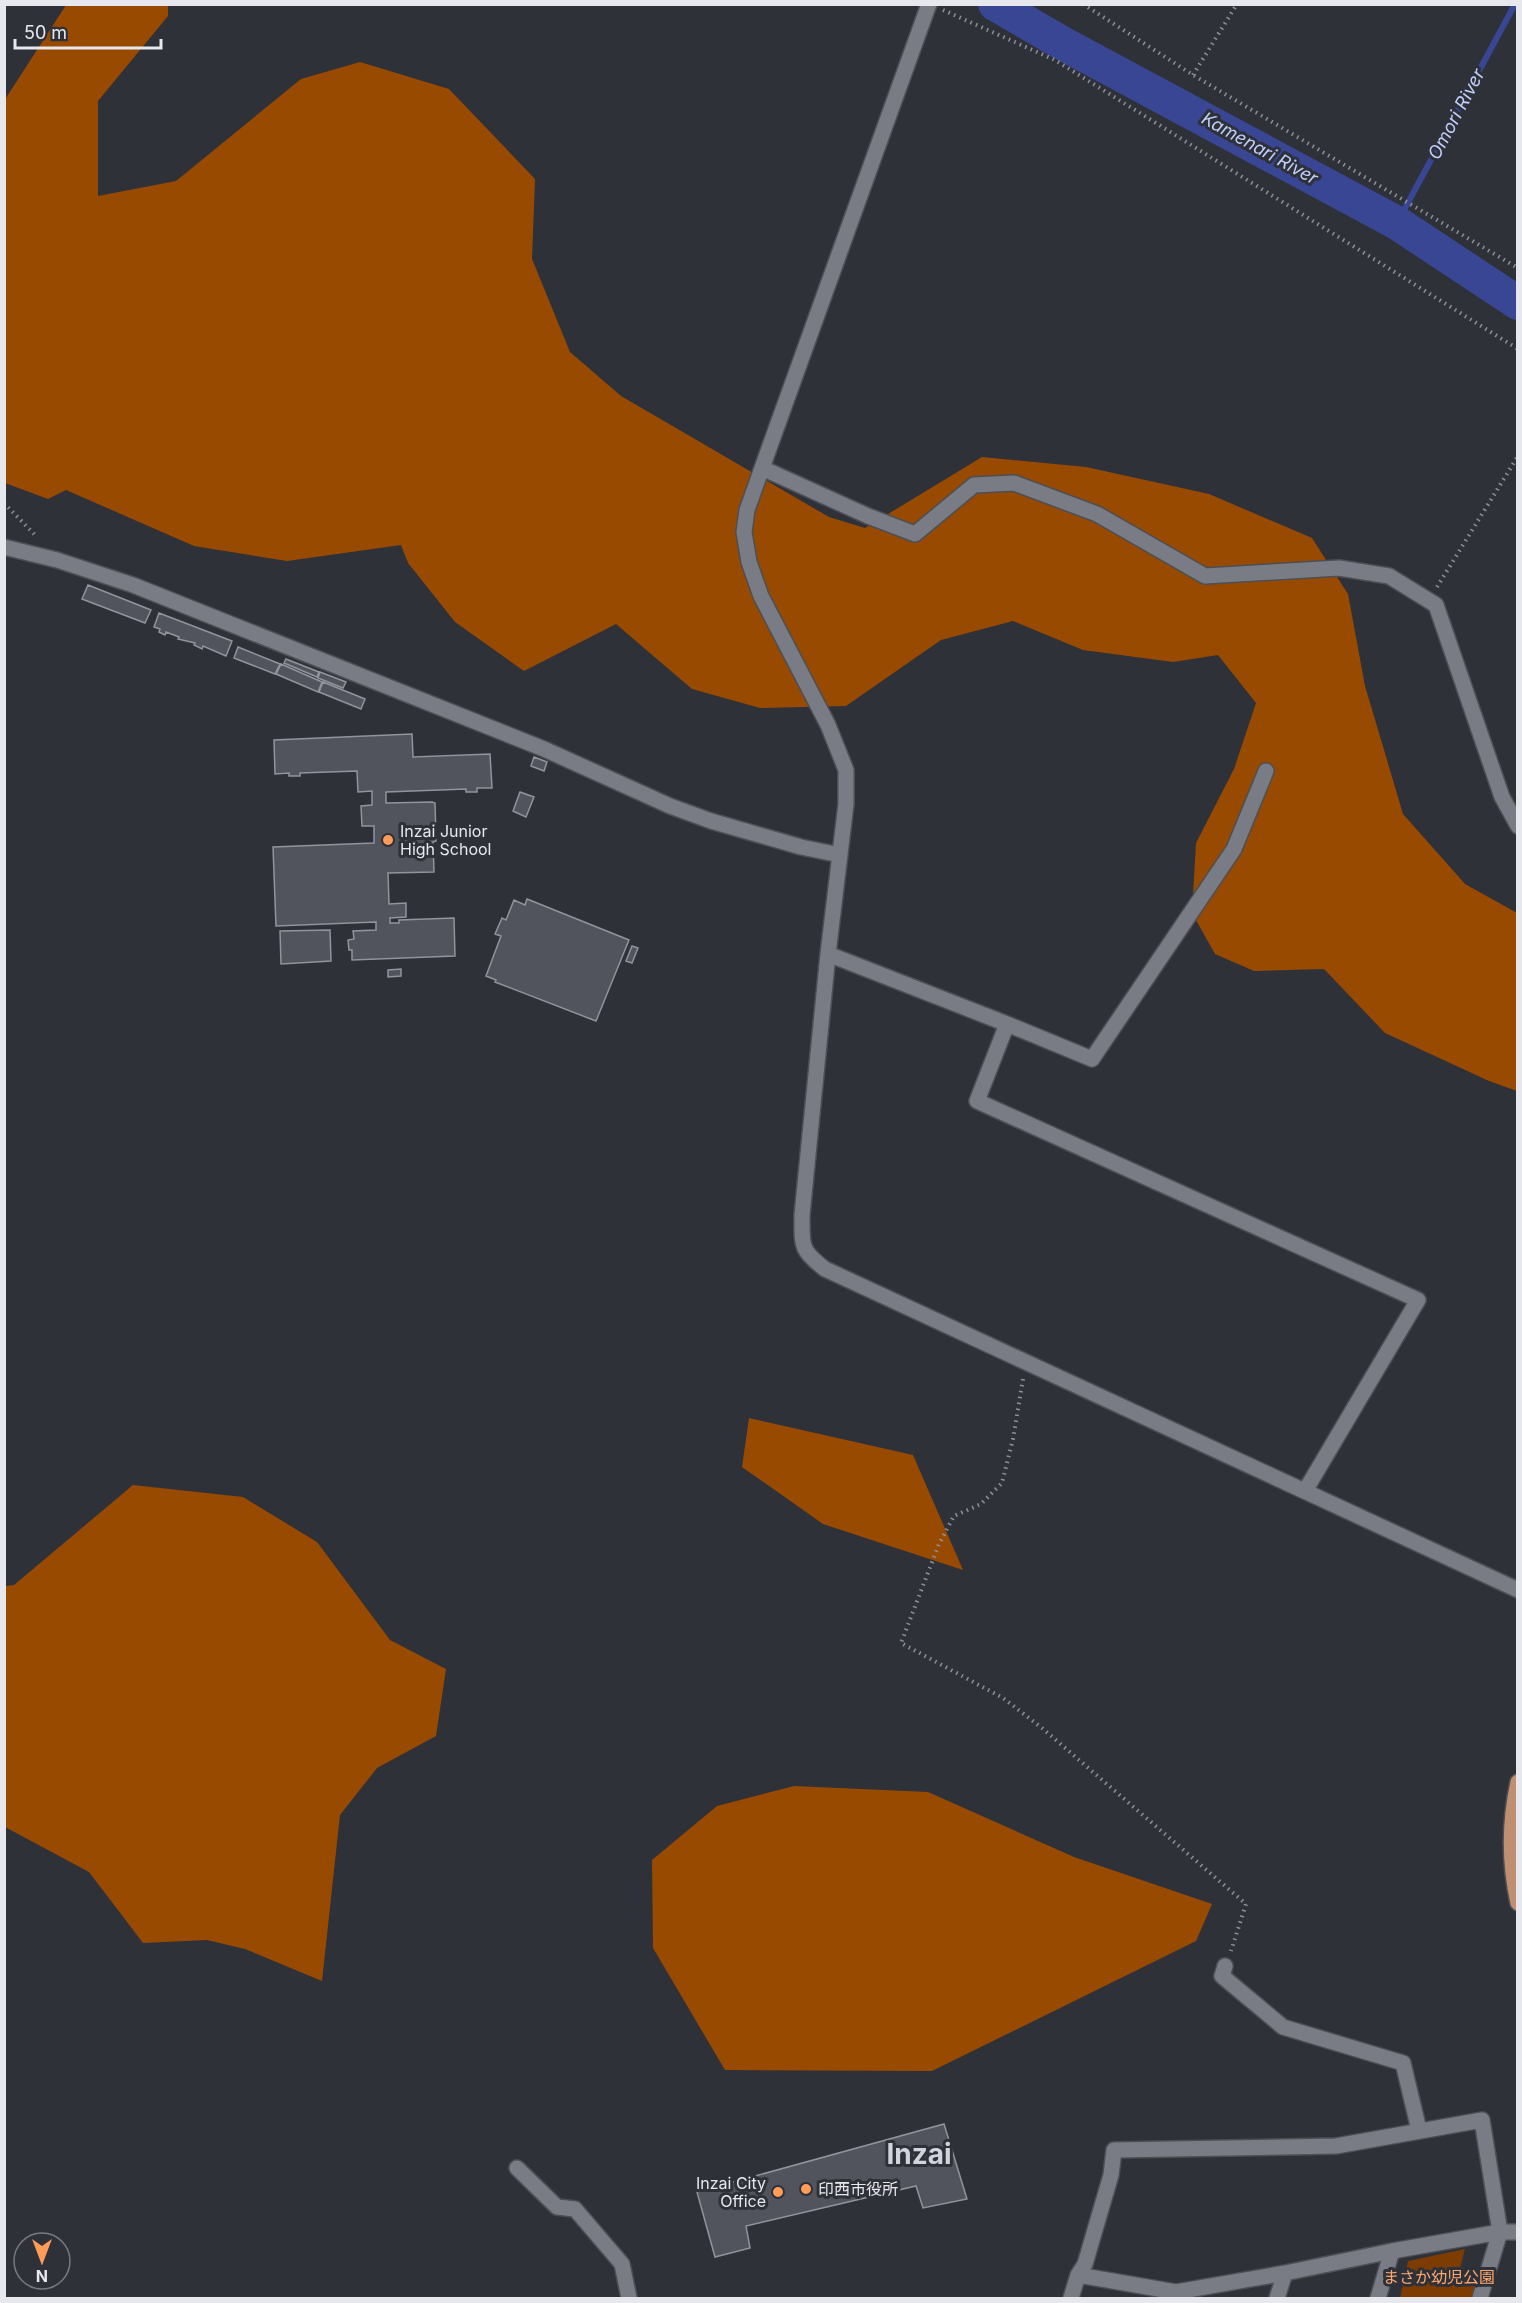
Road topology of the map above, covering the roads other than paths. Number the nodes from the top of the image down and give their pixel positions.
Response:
1 (935, 7) edge
2 (762, 468) junction
3 (4, 547) edge
4 (1266, 771) dead end
5 (1518, 826) edge
6 (840, 855) junction
7 (828, 954) junction
8 (1007, 1024) junction
9 (1305, 1491) junction
10 (1518, 1590) edge
11 (1518, 1782) edge
12 (1518, 1903) edge
13 (1226, 1966) road end
14 (1419, 2130) junction
15 (517, 2168) dead end
16 (1500, 2232) junction
17 (1518, 2232) edge
18 (1392, 2251) junction
19 (1285, 2273) junction
20 (1078, 2275) junction
21 (1175, 2295) edge
22 (629, 2298) edge
23 (1071, 2298) edge
24 (1277, 2298) edge
25 (1378, 2298) edge
26 (1480, 2298) edge

1 - 2 street
2 - 5 street
2 - 6 street
3 - 6 street
4 - 8 street
6 - 7 street
7 - 8 street
7 - 9 street
8 - 9 street
9 - 10 street
11 - 12 main road
13 - 14 street
14 - 16 street
14 - 20 street
15 - 22 street
16 - 17 street
16 - 18 street
16 - 26 street
18 - 19 street
18 - 25 street
19 - 21 street
19 - 24 street
20 - 21 street
20 - 23 street

